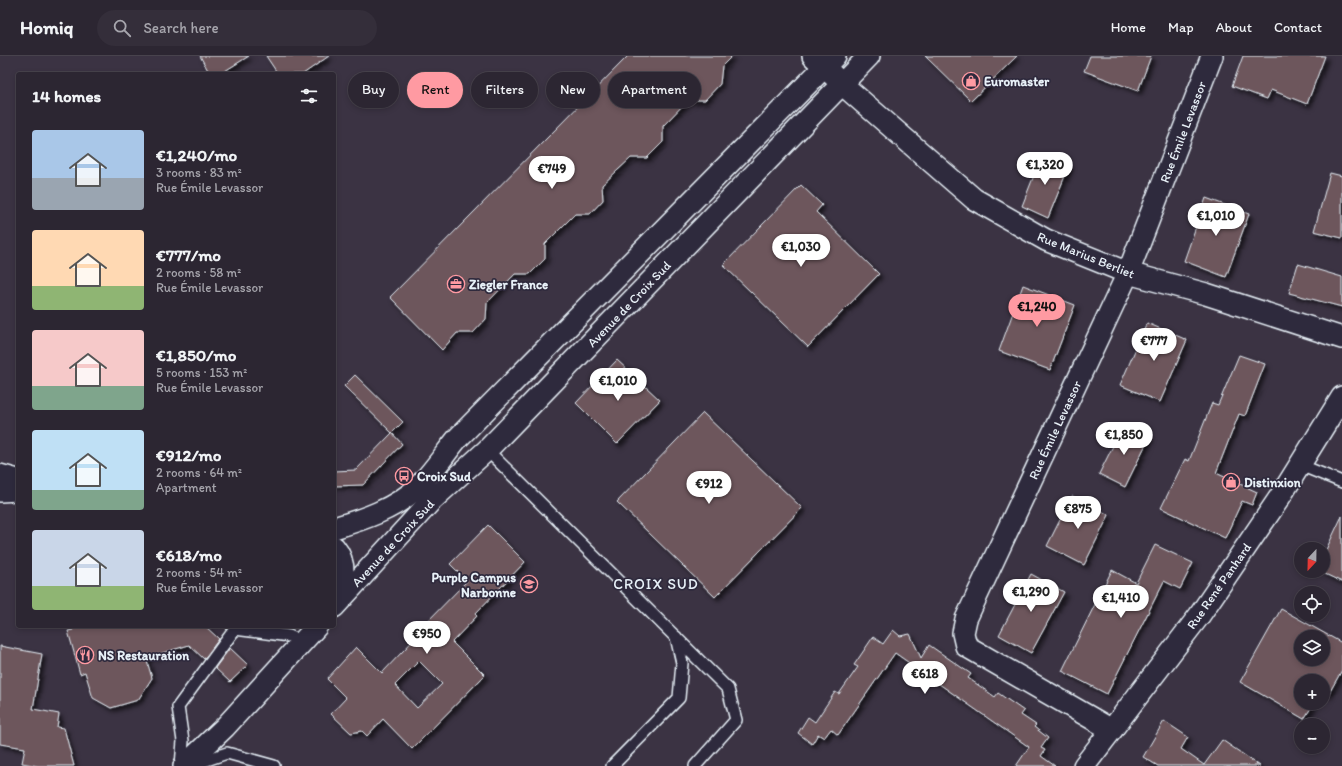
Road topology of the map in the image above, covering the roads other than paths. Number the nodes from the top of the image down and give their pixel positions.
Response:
1 (869, 56) edge
2 (1212, 56) edge
3 (824, 60) edge
4 (843, 85) junction
5 (1128, 273) junction
6 (1342, 338) edge
7 (1342, 397) edge
8 (487, 450) junction
9 (1300, 465) junction
10 (0, 475) edge
11 (16, 479) edge
12 (1342, 482) edge
13 (16, 490) edge
14 (0, 491) edge
15 (336, 527) edge
16 (336, 550) edge
17 (336, 605) edge
18 (234, 628) edge
19 (241, 628) edge
20 (315, 628) edge
21 (676, 637) junction
22 (302, 642) junction
23 (1112, 730) junction
24 (183, 766) edge
25 (189, 766) edge
26 (274, 766) edge
27 (612, 766) edge
28 (695, 766) edge
29 (1084, 766) edge

1 - 4 street, Avenue de Croix Sud
2 - 5 street, Rue Émile Levassor
3 - 4 street, Rue Marius Berliet
3 - 15 street, Avenue de Croix Sud
4 - 5 street, Rue Marius Berliet
4 - 8 street, Avenue de Croix Sud
5 - 6 street, Rue Marius Berliet
5 - 23 street, Rue Émile Levassor
7 - 9 street, Rue René Panhard
8 - 17 street, Avenue de Croix Sud
8 - 21 lane
9 - 12 lane
9 - 23 street, Rue René Panhard
10 - 11 street
13 - 14 street
16 - 17 street, Avenue de Croix Sud
18 - 24 lane
19 - 22 lane
20 - 22 street
21 - 27 lane
21 - 28 lane
22 - 24 street
23 - 29 street, Rue René Panhard
25 - 26 lane

